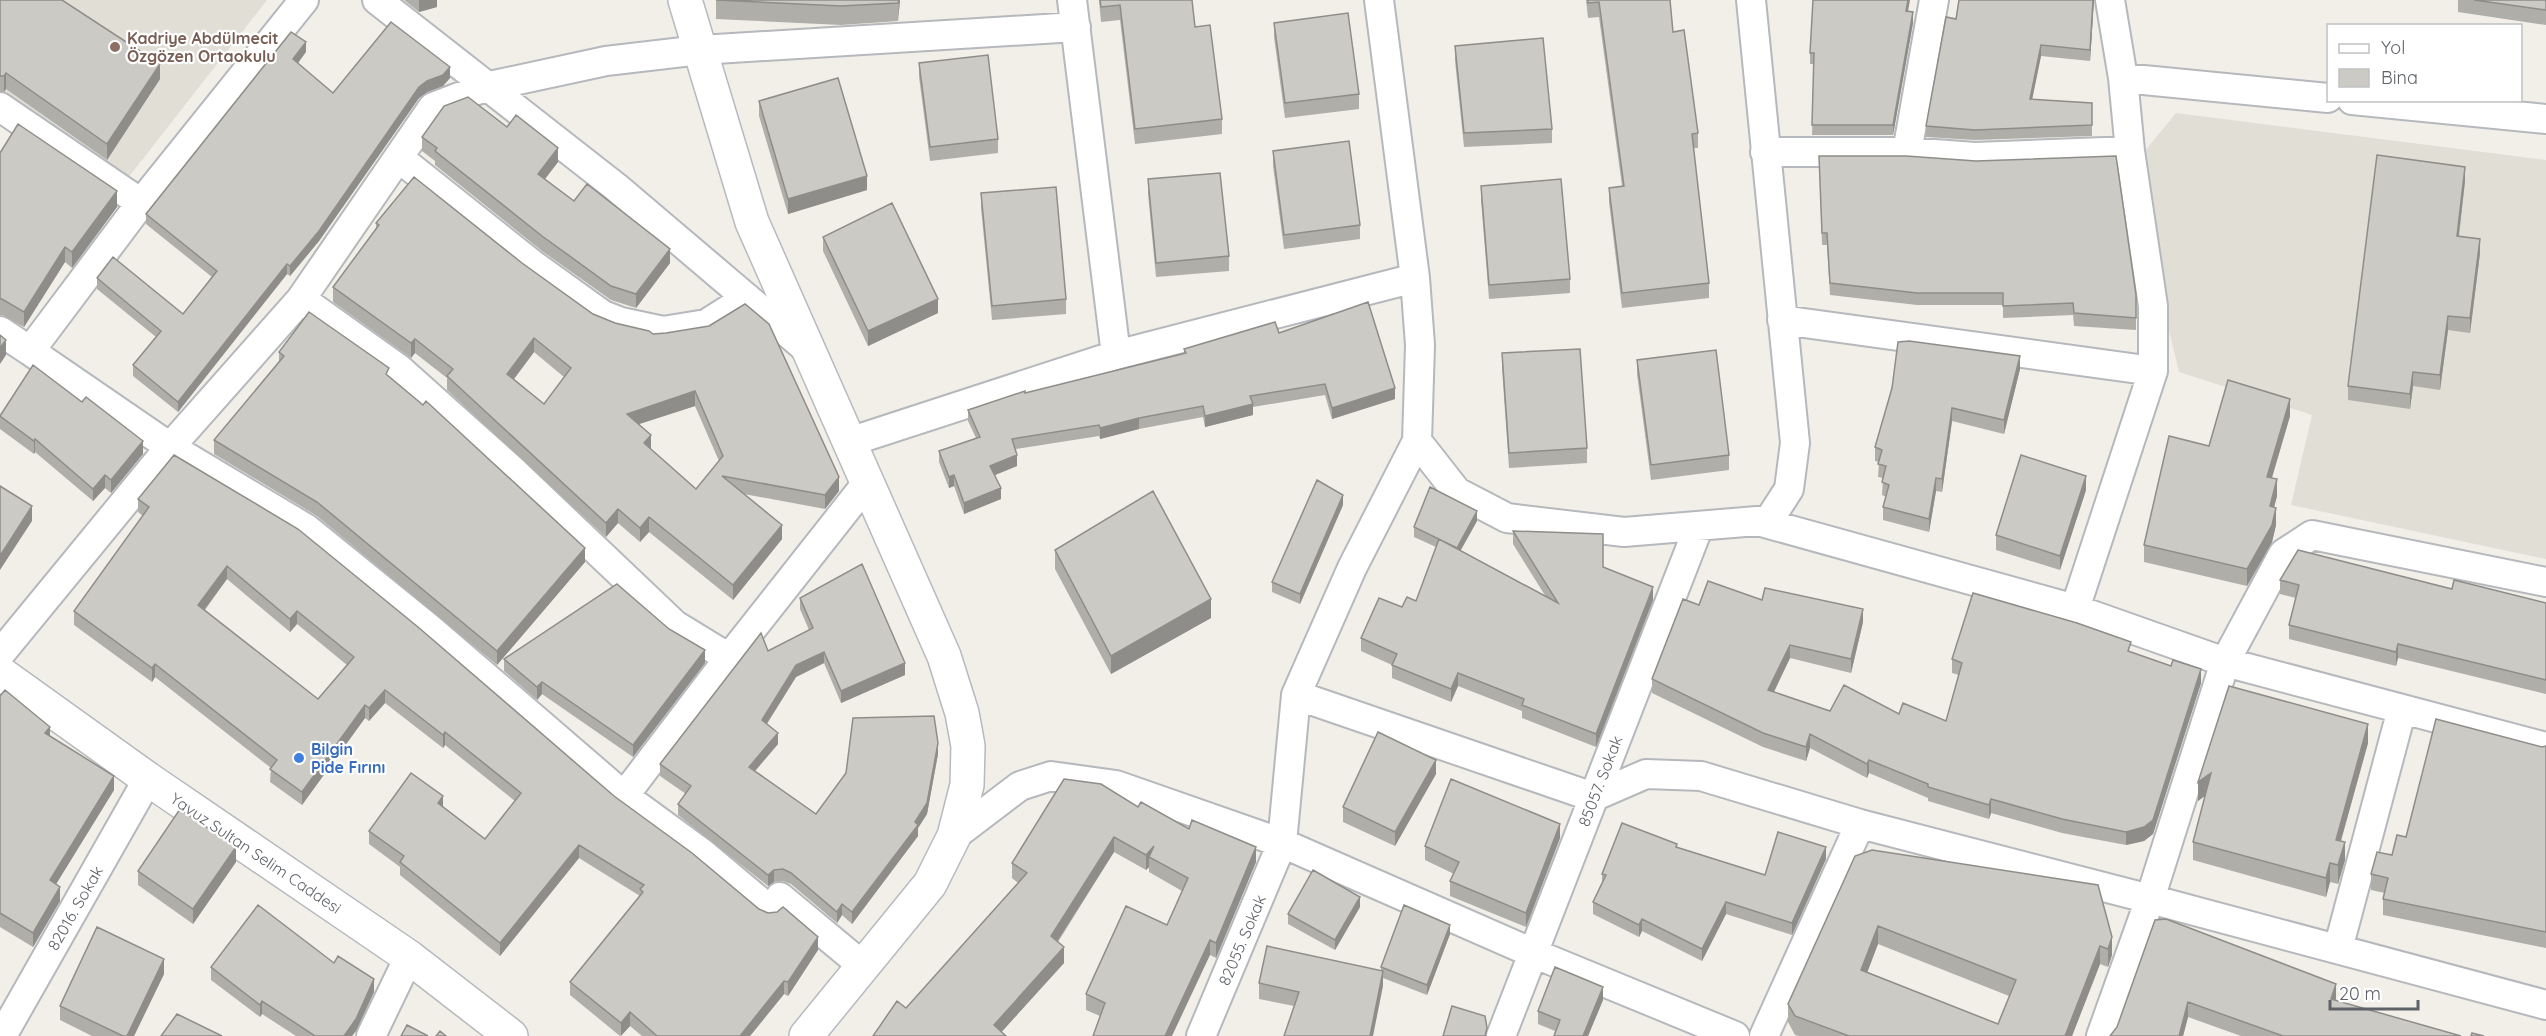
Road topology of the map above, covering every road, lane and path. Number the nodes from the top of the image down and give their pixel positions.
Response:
1 (304, 0) edge
2 (376, 0) edge
3 (685, 0) edge
4 (1379, 0) edge
5 (1751, 0) edge
6 (1934, 0) edge
7 (2110, 0) edge
8 (1074, 14) edge
9 (700, 50) junction
10 (2123, 78) junction
11 (485, 87) junction
12 (2327, 98) edge
13 (2372, 102) edge
14 (0, 107) edge
15 (2546, 119) edge
16 (1765, 152) junction
17 (1907, 152) junction
18 (2130, 152) junction
19 (399, 158) junction
20 (141, 203) junction
21 (1415, 278) junction
22 (747, 298) junction
23 (301, 299) junction
24 (1782, 320) junction
25 (0, 331) edge
26 (808, 350) junction
27 (30, 351) junction
28 (1116, 355) junction
29 (2153, 371) junction
30 (1417, 441) junction
31 (849, 442) junction
32 (170, 447) junction
33 (867, 483) junction
34 (1758, 521) junction
35 (1699, 526) junction
36 (2546, 582) edge
37 (2075, 609) junction
38 (0, 654) edge
39 (729, 658) junction
40 (2225, 662) junction
41 (0, 673) edge
42 (1296, 695) junction
43 (2402, 709) junction
44 (2546, 747) edge
45 (148, 779) junction
46 (624, 796) junction
47 (1593, 797) junction
48 (1860, 824) junction
49 (954, 836) junction
50 (1282, 843) junction
51 (2150, 899) junction
52 (2338, 949) junction
53 (1533, 953) junction
54 (409, 957) junction
55 (863, 966) junction
56 (2546, 1005) edge
57 (2, 1036) edge
58 (371, 1036) edge
59 (511, 1036) edge
60 (806, 1036) edge
61 (1201, 1036) edge
62 (1501, 1036) edge
63 (1735, 1036) edge
64 (1764, 1036) edge
65 (2102, 1036) edge

1 - 20 street
2 - 11 street
3 - 9 main road
4 - 21 street
5 - 16 street
6 - 17 street
7 - 10 street
8 - 9 street
8 - 28 street
9 - 11 street
9 - 26 main road
10 - 12 street
10 - 18 street
11 - 19 street
11 - 22 street
13 - 15 street
14 - 20 street
16 - 17 street
16 - 24 street
17 - 18 street
18 - 29 street
19 - 22 street
19 - 23 street
20 - 27 street
21 - 28 street
21 - 30 street
22 - 26 street
23 - 32 street
23 - 39 street
24 - 29 street
24 - 34 street
25 - 27 street
26 - 31 main road
27 - 32 street
28 - 31 street
29 - 37 street
30 - 35 street
30 - 42 street, 82055. Sokak
31 - 33 main road
32 - 38 street
32 - 46 street
33 - 39 street
33 - 49 main road
34 - 35 street
34 - 37 street
35 - 47 street, 85057. Sokak
36 - 40 street
37 - 40 street
39 - 46 street
40 - 43 street
40 - 51 street
41 - 45 main road, Yavuz Sultan Selim Caddesi
42 - 47 street
42 - 50 street, 82055. Sokak
43 - 44 street
43 - 52 street
45 - 54 main road, Yavuz Sultan Selim Caddesi
45 - 57 street, 82016. Sokak
46 - 55 street
47 - 48 street
47 - 53 street, 85057. Sokak
48 - 51 street
48 - 64 street
49 - 50 street
49 - 55 main road
50 - 53 street
50 - 61 street, 82055. Sokak
51 - 52 street
51 - 65 street
52 - 56 street
53 - 62 street, 85057. Sokak
53 - 63 street
54 - 58 street
54 - 59 main road, Yavuz Sultan Selim Caddesi
55 - 60 main road

